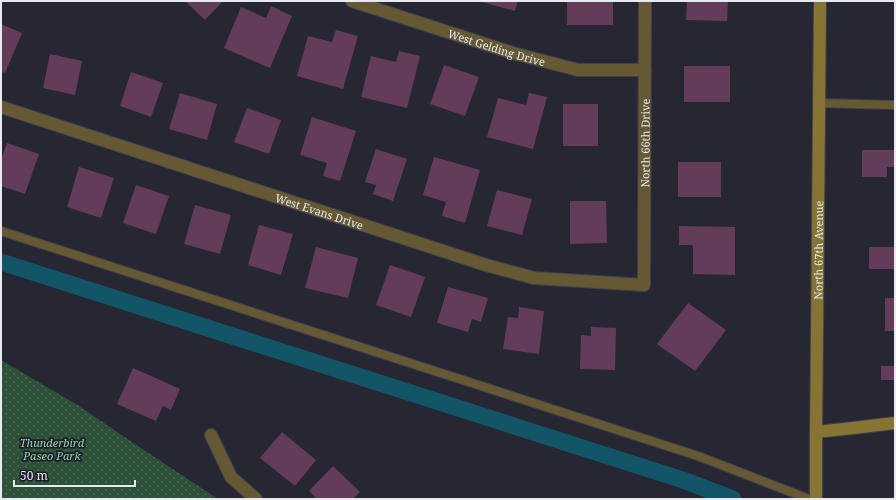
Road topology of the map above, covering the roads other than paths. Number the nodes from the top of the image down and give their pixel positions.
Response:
1 (352, 1) edge
2 (645, 1) edge
3 (820, 1) edge
4 (645, 70) junction
5 (819, 104) junction
6 (895, 105) edge
7 (1, 107) edge
8 (1, 231) edge
9 (644, 285) joint
10 (895, 423) edge
11 (816, 432) junction
12 (211, 435) dead end
13 (256, 499) edge
14 (809, 499) edge
15 (816, 499) edge

1 - 4 street, West Gelding Drive
2 - 4 street, North 66th Drive
3 - 5 main road, North 67th Avenue
4 - 9 street, North 66th Drive
5 - 6 lane
5 - 11 main road, North 67th Avenue
7 - 9 street, West Evans Drive
8 - 14 lane
10 - 11 main road
11 - 15 main road, North 67th Avenue
12 - 13 street

